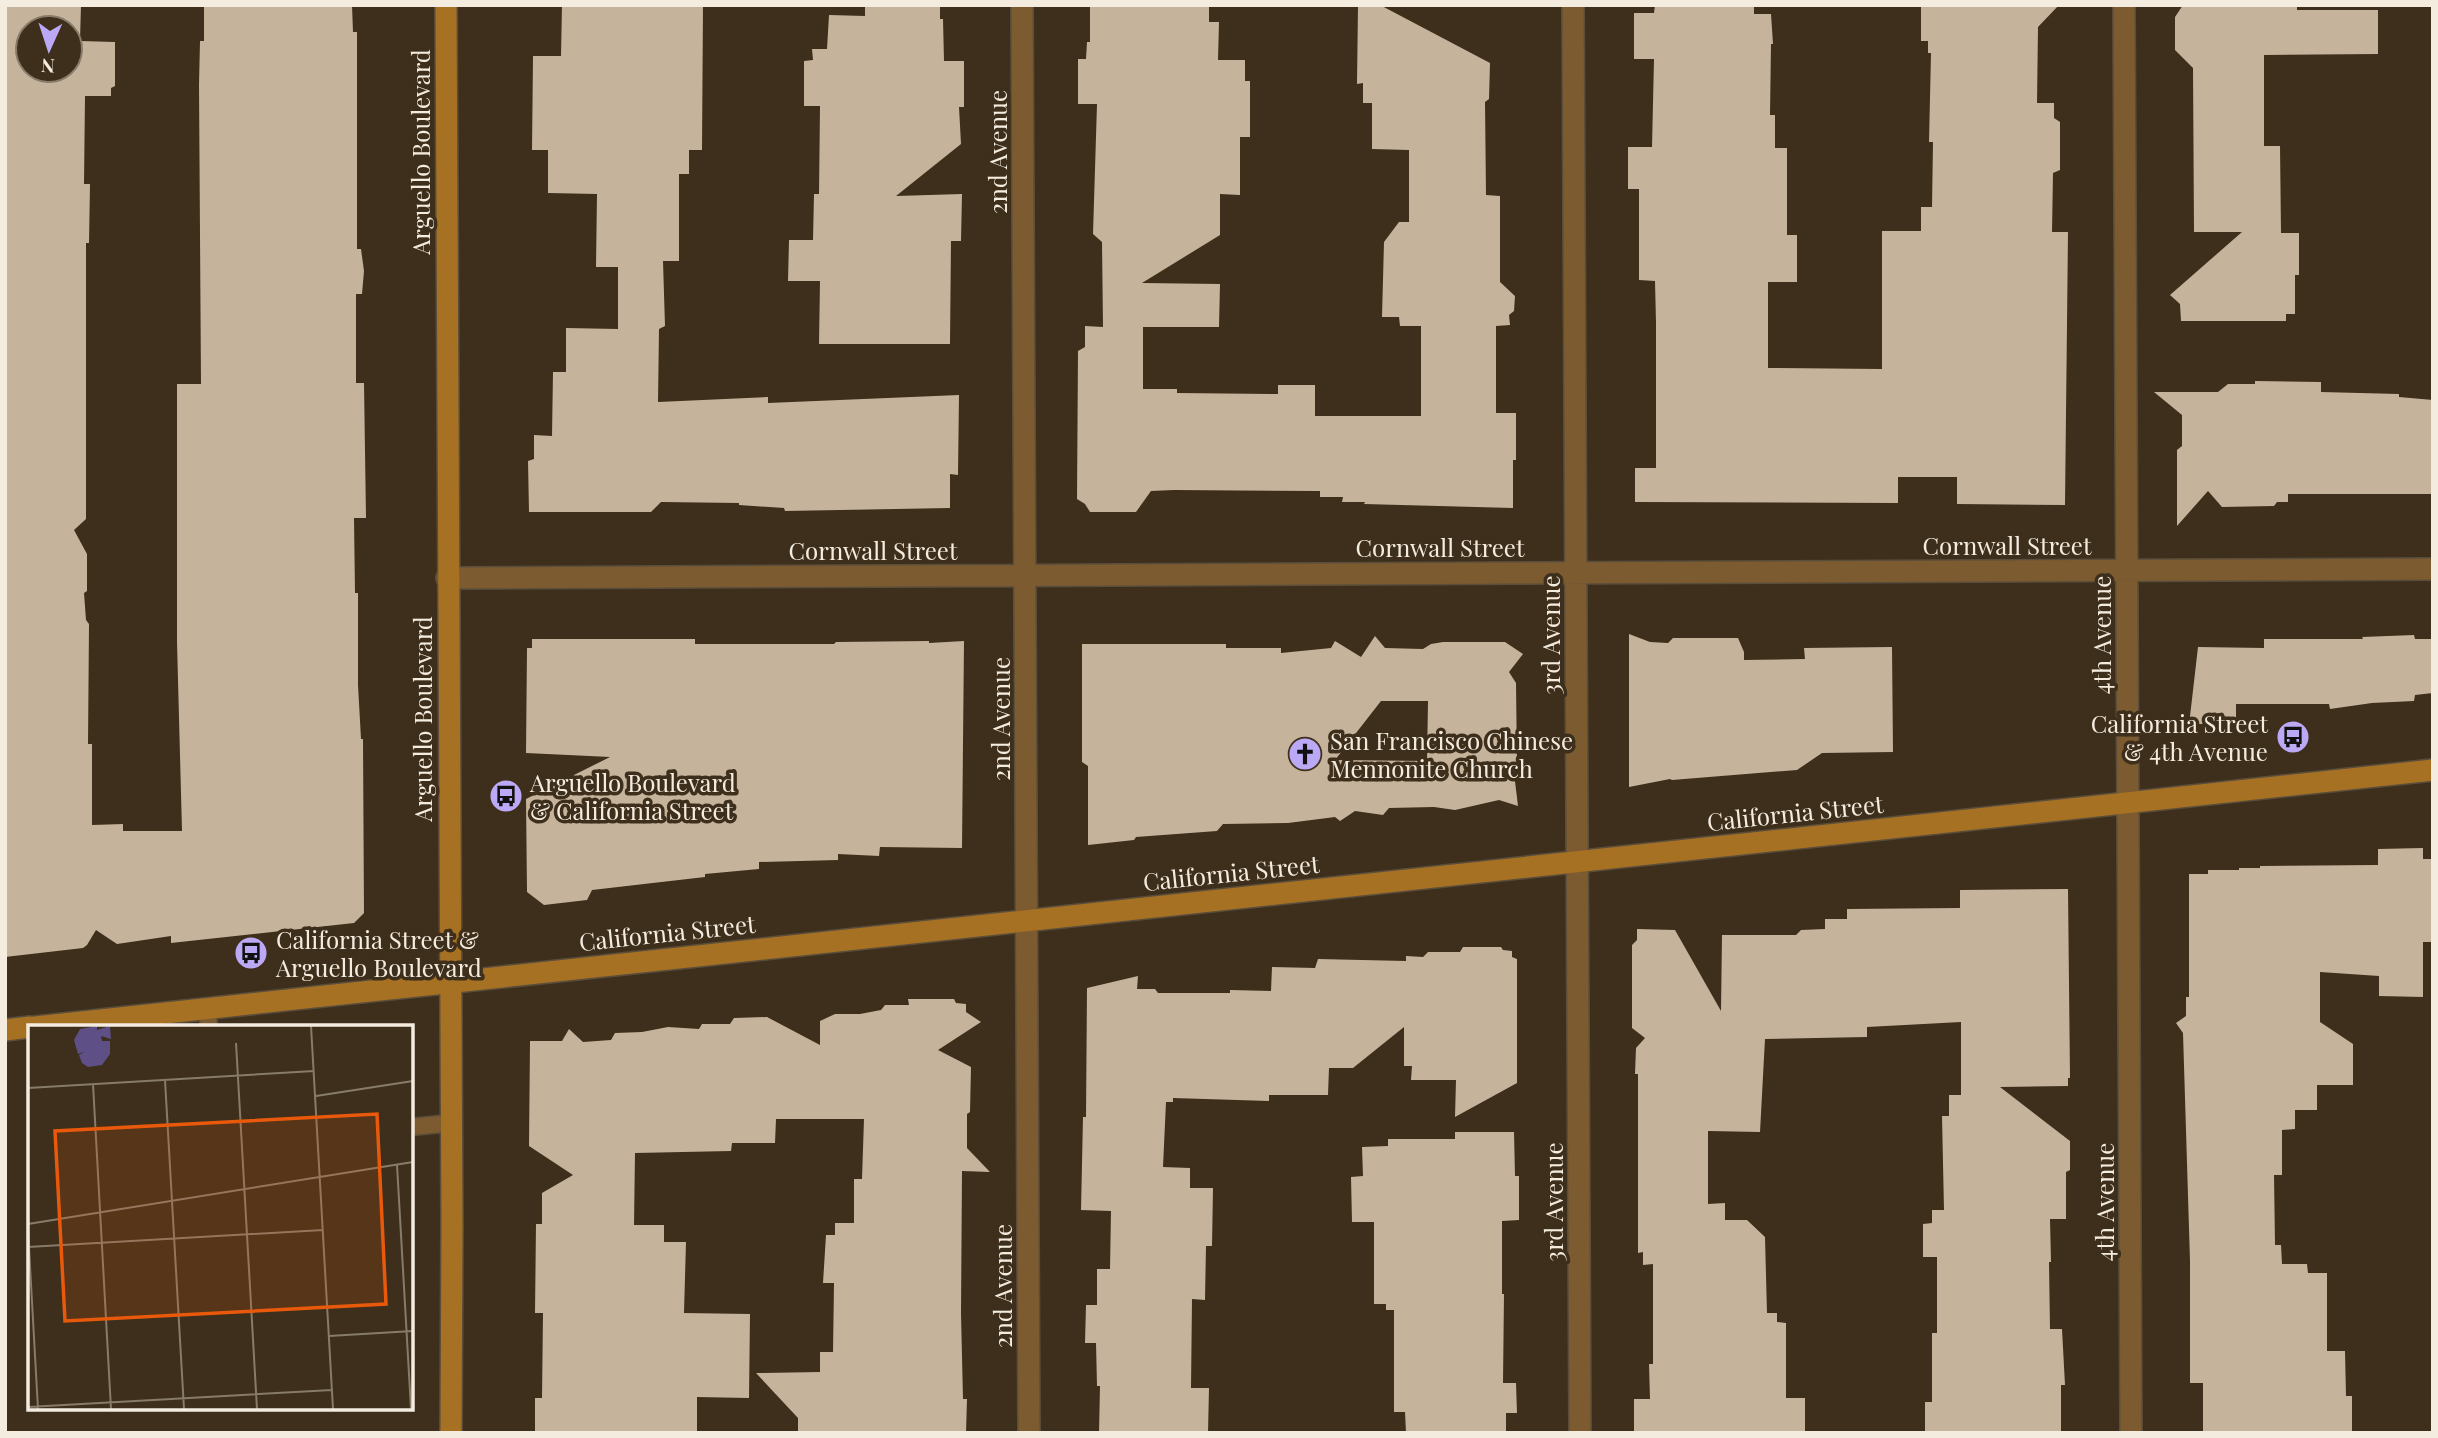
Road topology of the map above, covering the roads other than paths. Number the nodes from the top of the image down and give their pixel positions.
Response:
1 (446, 5) edge
2 (1022, 5) edge
3 (1573, 5) edge
4 (2124, 5) edge
5 (2433, 569) edge
6 (2127, 571) junction
7 (1576, 573) junction
8 (1025, 575) junction
9 (447, 578) junction
10 (2433, 770) edge
11 (2128, 803) junction
12 (1577, 862) junction
13 (1027, 920) junction
14 (451, 982) junction
15 (208, 1017) edge
16 (70, 1025) edge
17 (28, 1027) edge
18 (5, 1030) edge
19 (451, 1123) junction
20 (413, 1127) edge
21 (452, 1433) edge
22 (1029, 1433) edge
23 (1580, 1433) edge
24 (2131, 1433) edge

1 - 9 main road, Arguello Boulevard
2 - 8 street, 2nd Avenue
3 - 7 street, 3rd Avenue
4 - 6 street, 4th Avenue
5 - 6 street, Cornwall Street
6 - 7 street, Cornwall Street
6 - 11 street, 4th Avenue
7 - 8 street, Cornwall Street
7 - 12 street, 3rd Avenue
8 - 9 street, Cornwall Street
8 - 13 street, 2nd Avenue
9 - 14 main road, Arguello Boulevard
10 - 11 main road, California Street
11 - 12 main road, California Street
11 - 24 street, 4th Avenue
12 - 13 main road, California Street
12 - 23 street, 3rd Avenue
13 - 14 main road, California Street
13 - 22 street, 2nd Avenue
14 - 15 main road, California Street
14 - 19 main road, Arguello Boulevard
15 - 16 main road, California Street
17 - 18 main road
19 - 20 lane
19 - 21 main road, Arguello Boulevard

